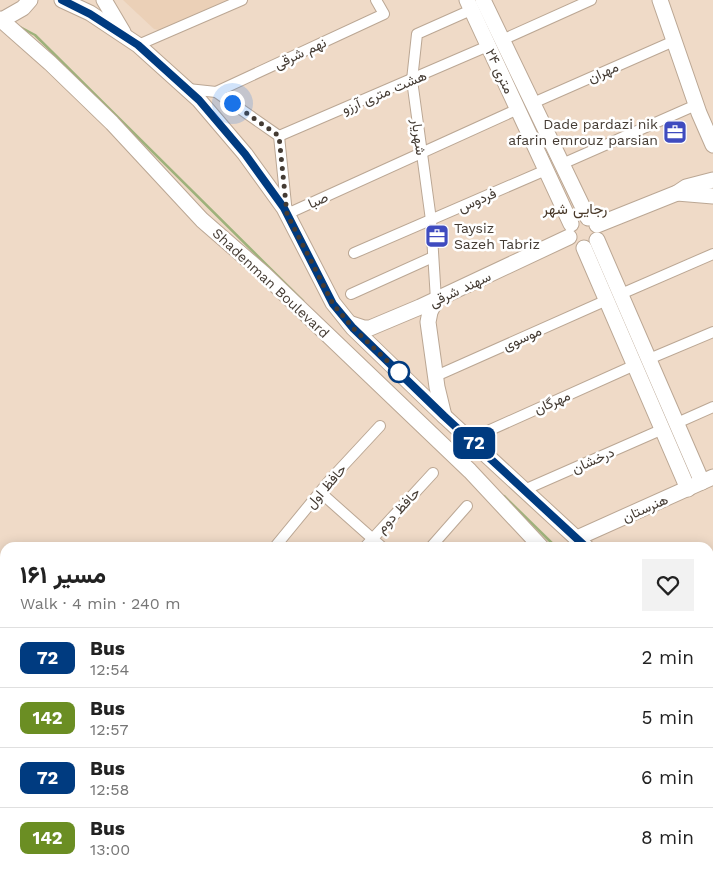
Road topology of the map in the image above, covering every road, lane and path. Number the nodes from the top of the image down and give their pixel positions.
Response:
1 (30, 0) edge
2 (62, 0) edge
3 (104, 0) edge
4 (242, 0) edge
5 (376, 0) edge
6 (591, 0) edge
7 (660, 0) edge
8 (472, 2) edge
9 (1, 19) edge
10 (674, 41) junction
11 (132, 42) junction
12 (495, 43) junction
13 (412, 80) junction
14 (187, 89) junction
15 (216, 92) junction
16 (533, 103) junction
17 (696, 105) junction
18 (518, 109) junction
19 (279, 136) junction
20 (713, 146) edge
21 (421, 153) junction
22 (562, 164) junction
23 (546, 170) junction
24 (713, 180) edge
25 (677, 193) junction
26 (710, 197) edge
27 (287, 214) junction
28 (431, 220) junction
29 (570, 230) junction
30 (592, 232) junction
31 (354, 253) dead end
32 (713, 254) edge
33 (433, 257) junction
34 (351, 294) dead end
35 (614, 297) junction
36 (436, 300) junction
37 (348, 322) junction
38 (713, 332) edge
39 (642, 362) junction
40 (436, 376) junction
41 (713, 408) edge
42 (444, 416) junction
43 (677, 423) junction
44 (380, 426) dead end
45 (663, 429) junction
46 (470, 439) junction
47 (433, 474) dead end
48 (708, 480) edge
49 (688, 489) junction
50 (524, 490) junction
51 (320, 492) junction
52 (467, 506) dead end
53 (372, 538) junction
54 (279, 542) edge
55 (369, 542) edge
56 (376, 542) edge
57 (435, 542) edge
58 (536, 542) edge
59 (581, 542) edge
60 (584, 542) edge

1 - 9 main road
2 - 11 main road, Shadenman Boulevard
3 - 11 main road
4 - 11 street
5 - 15 street, نهم شرقی
6 - 12 street, هشت متری آرزو
7 - 10 main road
8 - 12 main road, ۲۴ متری
8 - 13 street, شهریار
9 - 58 main road, Shadenman Boulevard
10 - 16 street, مهران
10 - 17 main road
11 - 14 main road, Shadenman Boulevard
12 - 13 street, هشت متری آرزو
12 - 16 main road, ۲۴ متری
12 - 18 main road, ۲۴ متری
13 - 19 street, هشت متری آرزو
13 - 21 street, شهریار
14 - 15 street
14 - 27 main road, Shadenman Boulevard
15 - 19 street
16 - 22 main road, ۲۴ متری
17 - 20 main road
17 - 22 street
18 - 21 street, صبا
18 - 23 main road, ۲۴ متری
19 - 27 street, صبا
21 - 27 street, صبا
21 - 28 street, شهریار
22 - 30 main road, ۲۴ متری
23 - 28 street, فردوس
23 - 29 main road, ۲۴ متری
24 - 25 main road, سهند شرقی
25 - 26 main road
25 - 30 main road, سهند شرقی
27 - 37 main road, Shadenman Boulevard
28 - 31 street, فردوس
28 - 33 street, شهریار
29 - 30 main road, سهند شرقی
29 - 30 main road
29 - 36 main road, سهند شرقی
30 - 35 main road, ۲۴ متری
32 - 35 street, موسوی
33 - 34 street
33 - 36 street, شهریار
35 - 39 main road, ۲۴ متری
35 - 40 street, موسوی
36 - 37 main road, سهند شرقی
36 - 40 main road
37 - 42 main road, Shadenman Boulevard
38 - 39 street, مهرگان
39 - 43 main road
39 - 45 main road
39 - 46 street, مهرگان
40 - 42 main road
41 - 43 street
42 - 46 main road, Shadenman Boulevard
43 - 48 main road
44 - 51 street, حافظ اول
45 - 49 main road
45 - 50 street, درخشان
46 - 50 main road, Shadenman Boulevard
47 - 53 street, حافظ دوم
48 - 49 main road, هنرستان
49 - 60 main road, هنرستان
50 - 59 main road, Shadenman Boulevard
51 - 53 street
51 - 54 street, حافظ اول
52 - 57 street
53 - 55 street, حافظ دوم
53 - 56 street

